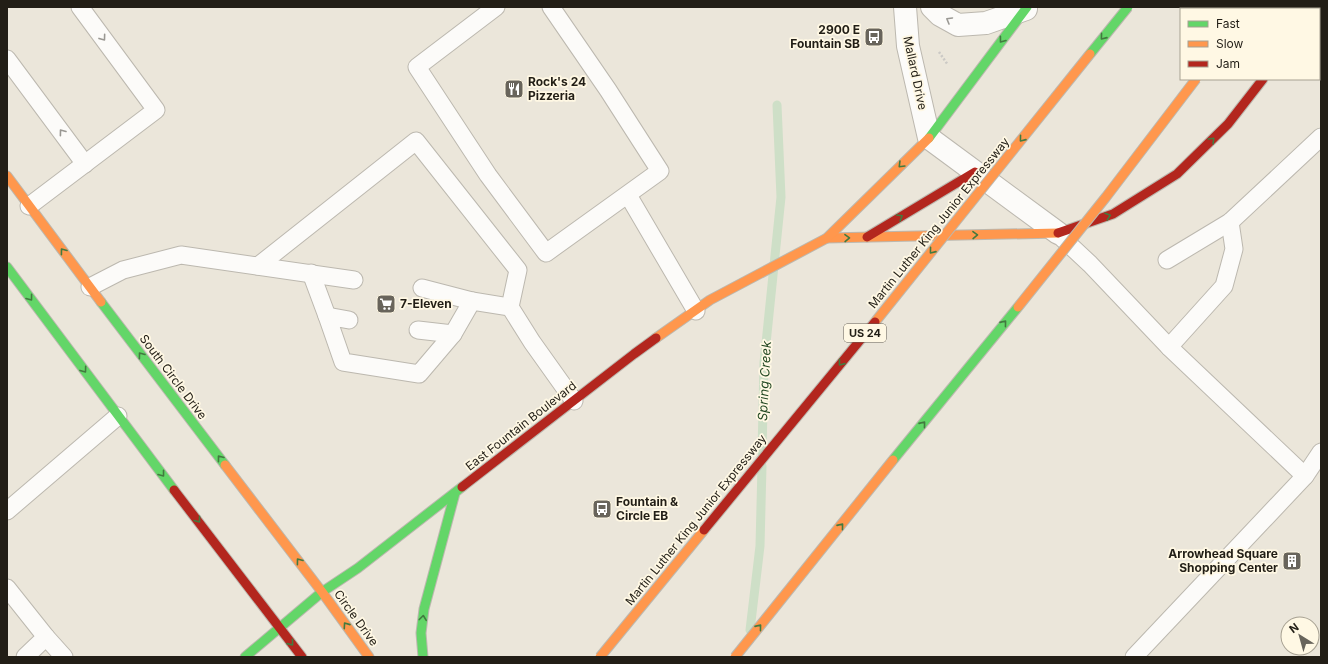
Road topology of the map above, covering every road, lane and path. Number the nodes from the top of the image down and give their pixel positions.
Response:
1 (80, 7) edge
2 (496, 7) edge
3 (550, 7) edge
4 (905, 7) edge
5 (932, 7) edge
6 (1128, 7) edge
7 (1026, 8) edge
8 (940, 52) dead end
9 (7, 59) edge
10 (948, 65) dead end
11 (1195, 80) edge
12 (1262, 80) edge
13 (929, 138) junction
14 (1320, 139) edge
15 (85, 164) junction
16 (974, 172) junction
17 (7, 176) edge
18 (628, 195) junction
19 (29, 206) junction
20 (1230, 222) junction
21 (1058, 234) junction
22 (827, 238) junction
23 (866, 238) junction
24 (1167, 260) dead end
25 (7, 266) edge
26 (258, 266) junction
27 (311, 273) junction
28 (354, 280) dead end
29 (90, 287) junction
30 (422, 288) dead end
31 (472, 301) junction
32 (510, 308) junction
33 (696, 311) junction
34 (326, 316) junction
35 (349, 320) dead end
36 (418, 330) dead end
37 (453, 334) junction
38 (1169, 346) junction
39 (574, 401) junction
40 (118, 416) junction
41 (1321, 452) edge
42 (1305, 476) junction
43 (454, 493) junction
44 (7, 511) edge
45 (7, 588) edge
46 (322, 592) junction
47 (279, 629) junction
48 (46, 636) junction
49 (25, 657) edge
50 (64, 657) edge
51 (245, 657) edge
52 (302, 657) edge
53 (369, 657) edge
54 (424, 657) edge
55 (600, 657) edge
56 (735, 657) edge
57 (1134, 657) edge

1 -> 15 lane
2 - 18 lane
3 - 18 lane
4 - 13 street, Mallard Drive
7 -> 5 street
6 -> 55 main road, Martin Luther King Junior Expressway / US 24, bridge
7 -> 13 main road, East Fountain Boulevard
8 - 10 path
15 -> 9 lane
56 -> 11 main road, bridge
21 -> 12 main road, East Fountain Boulevard
13 - 16 street
13 -> 22 main road, East Fountain Boulevard
14 - 20 lane
15 - 19 lane
16 - 21 street
23 -> 16 main road
17 - 19 main road, South Circle Drive
18 - 33 lane
29 -> 19 main road, South Circle Drive
20 - 24 lane
20 - 38 lane
23 -> 21 main road, East Fountain Boulevard
21 - 38 lane
22 -> 23 main road, East Fountain Boulevard
22 - 33 main road, East Fountain Boulevard
25 -> 40 main road
26 - 27 lane
26 - 29 lane
26 - 32 lane
27 - 28 lane
27 - 34 lane
46 -> 29 main road, South Circle Drive
30 - 31 lane
31 - 32 lane
31 - 37 lane
32 - 39 lane
33 - 39 main road, East Fountain Boulevard
34 - 35 lane
34 - 37 lane
36 - 37 lane
38 - 42 lane
39 - 43 main road, East Fountain Boulevard
40 - 44 lane
40 -> 47 main road
41 - 42 lane
42 - 57 lane
43 - 46 main road, East Fountain Boulevard
54 -> 43 main road
45 - 48 lane
46 - 47 main road, East Fountain Boulevard
53 -> 46 main road, Circle Drive
47 - 51 main road, East Fountain Boulevard
47 -> 52 main road
48 - 49 lane
48 - 50 lane

